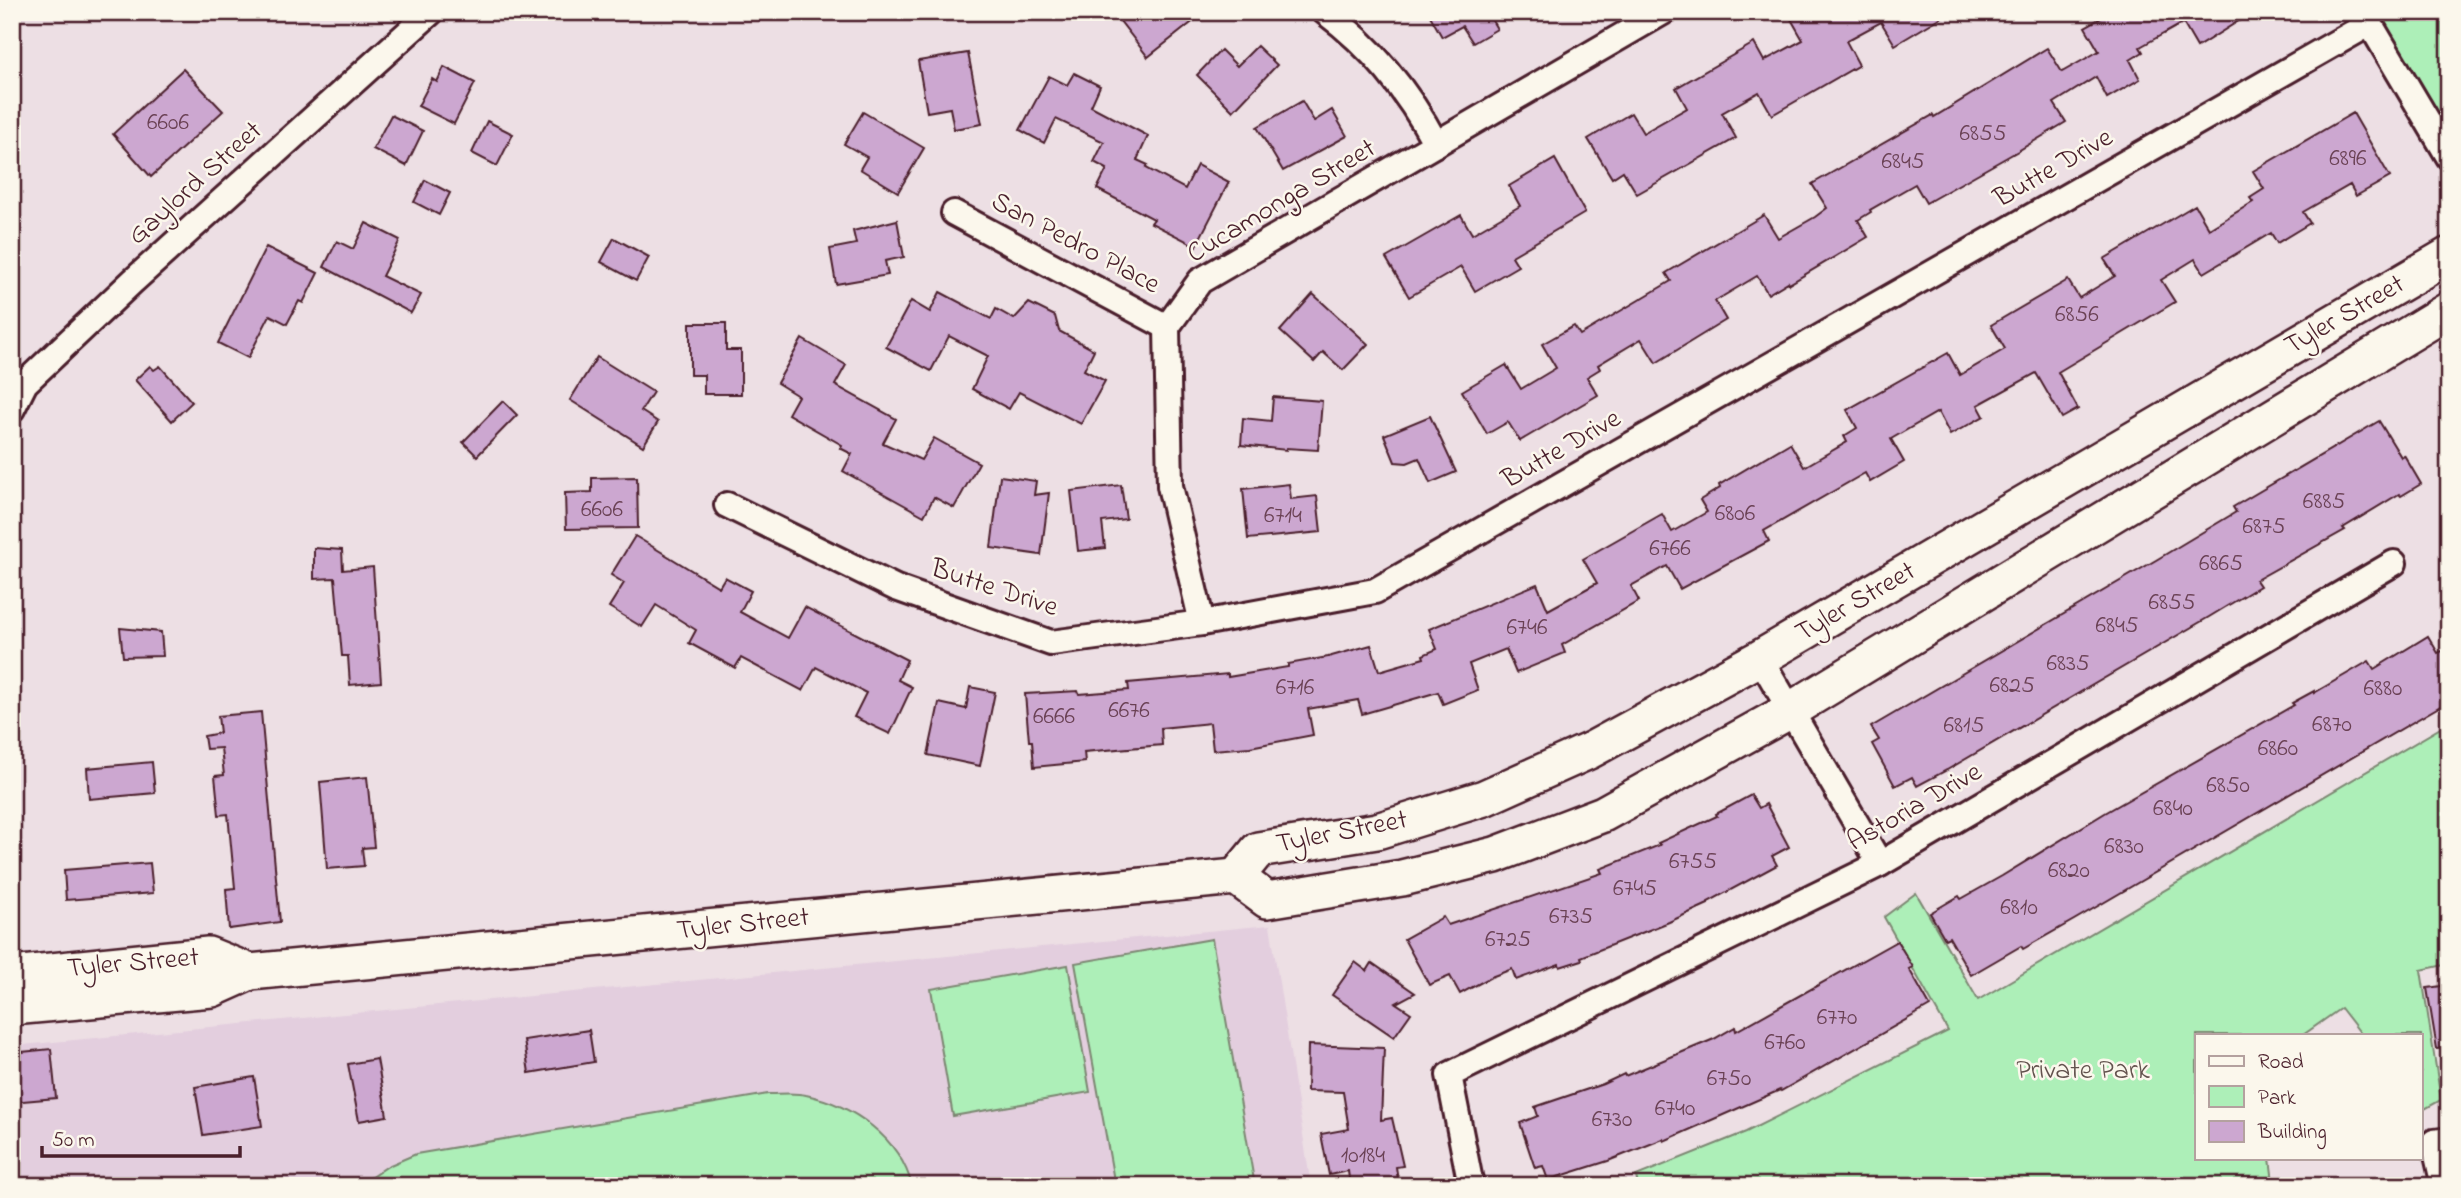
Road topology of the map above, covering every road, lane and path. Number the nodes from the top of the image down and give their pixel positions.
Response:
1 (430, 12) edge
2 (1325, 12) edge
3 (1662, 12) edge
4 (2366, 18) edge
5 (1436, 144) junction
6 (2449, 158) edge
7 (954, 213) dead end
8 (2449, 255) edge
9 (2449, 310) edge
10 (1167, 327) junction
11 (12, 409) edge
12 (727, 505) dead end
13 (2394, 563) dead end
14 (1202, 623) junction
15 (1760, 659) junction
16 (1789, 711) junction
17 (1880, 864) junction
18 (1236, 877) junction
19 (250, 972) junction
20 (12, 975) edge
21 (12, 1007) edge
22 (2449, 1140) edge
23 (1471, 1186) edge
24 (2444, 1186) edge

1 - 11 street, Gaylord Street
2 - 5 street
3 - 5 street, Cucamonga Street
4 - 6 street
4 - 14 street, Butte Drive
5 - 10 street, Cucamonga Street
7 - 10 street, San Pedro Place
8 - 15 main road, Tyler Street
9 - 16 main road, Tyler Street
10 - 14 street
12 - 14 street, Butte Drive
13 - 17 street, Astoria Drive
15 - 16 street
15 - 18 main road, Tyler Street
16 - 17 street
16 - 18 main road, Tyler Street
17 - 23 street, Astoria Drive
18 - 19 main road, Tyler Street
19 - 20 main road, Tyler Street
19 - 21 main road, Tyler Street
22 - 24 street

